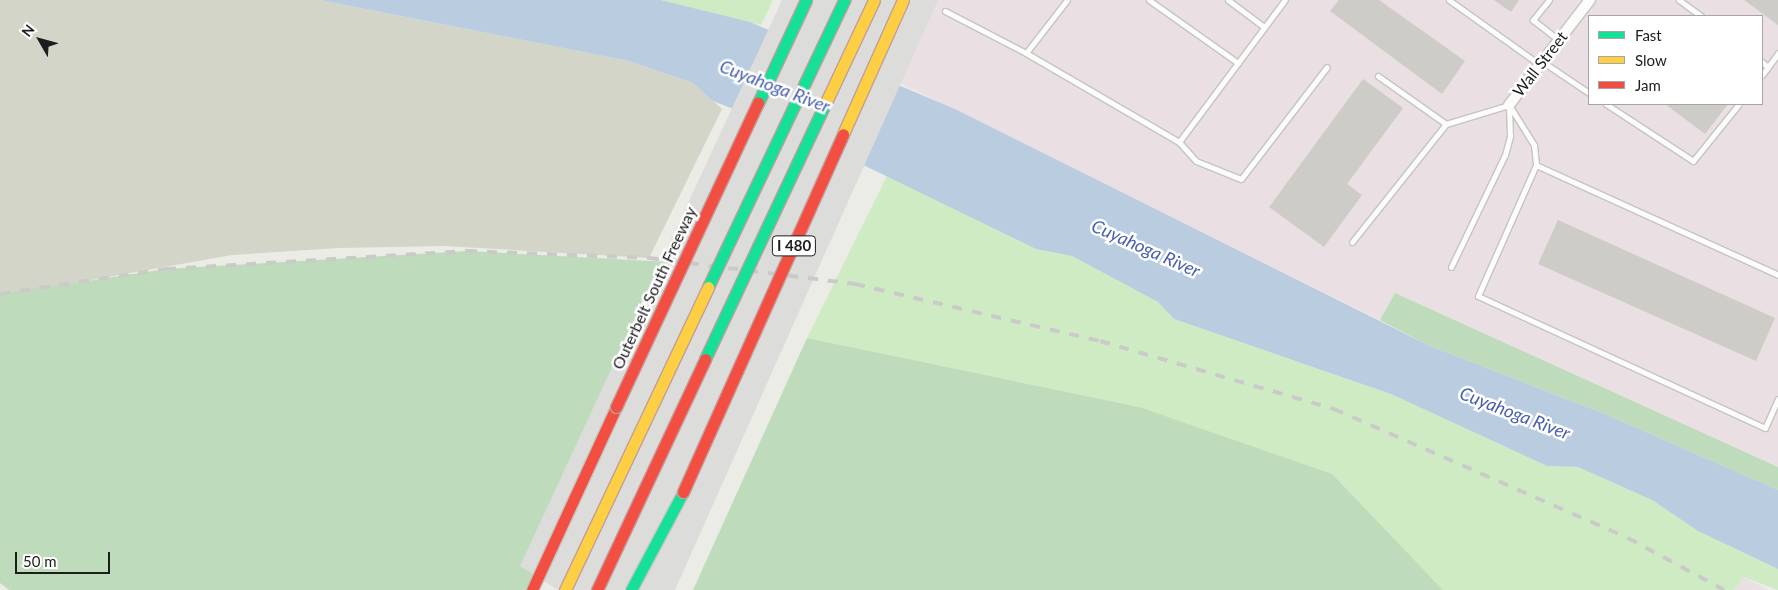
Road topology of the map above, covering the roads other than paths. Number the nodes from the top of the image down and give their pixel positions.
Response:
1 (806, 0) edge
2 (844, 0) edge
3 (874, 0) edge
4 (903, 0) edge
5 (1068, 0) edge
6 (1149, 0) edge
7 (1228, 0) edge
8 (1285, 0) edge
9 (1449, 0) edge
10 (1549, 0) edge
11 (1590, 0) edge
12 (1679, 0) edge
13 (945, 11) dead end
14 (1700, 15) edge
15 (1264, 28) junction
16 (1559, 40) junction
17 (1778, 53) edge
18 (1026, 54) junction
19 (1238, 63) junction
20 (1541, 63) junction
21 (1763, 63) edge
22 (1327, 66) dead end
23 (1768, 67) junction
24 (1763, 74) edge
25 (1378, 76) dead end
26 (1588, 91) edge
27 (1509, 105) junction
28 (1608, 105) edge
29 (1738, 105) edge
30 (1446, 124) junction
31 (1180, 142) junction
32 (1536, 165) junction
33 (1352, 242) dead end
34 (1451, 267) dead end
35 (1778, 274) edge
36 (1778, 399) edge
37 (683, 492) junction
38 (534, 585) edge
39 (565, 590) edge
40 (597, 590) edge
41 (632, 590) edge
42 (647, 590) edge

1 - 38 highway, Outerbelt South Freeway, bridge
2 - 39 highway, bridge
3 - 40 highway, bridge
4 - 37 highway, I 480, bridge
5 - 18 lane
6 - 19 lane
7 - 15 lane
8 - 15 lane
9 - 20 lane
10 - 16 lane
11 - 16 street, Wall Street
12 - 14 lane
13 - 18 lane
15 - 19 lane
16 - 20 street, Wall Street
17 - 23 lane
18 - 31 lane
19 - 31 lane
20 - 26 lane
20 - 27 street, Wall Street
21 - 23 lane
22 - 31 lane
23 - 24 lane
25 - 30 lane
27 - 30 lane
27 - 32 lane
27 - 34 lane
28 - 29 lane
30 - 33 lane
32 - 35 lane
32 - 36 lane
37 - 41 highway, I 480
37 - 42 highway

